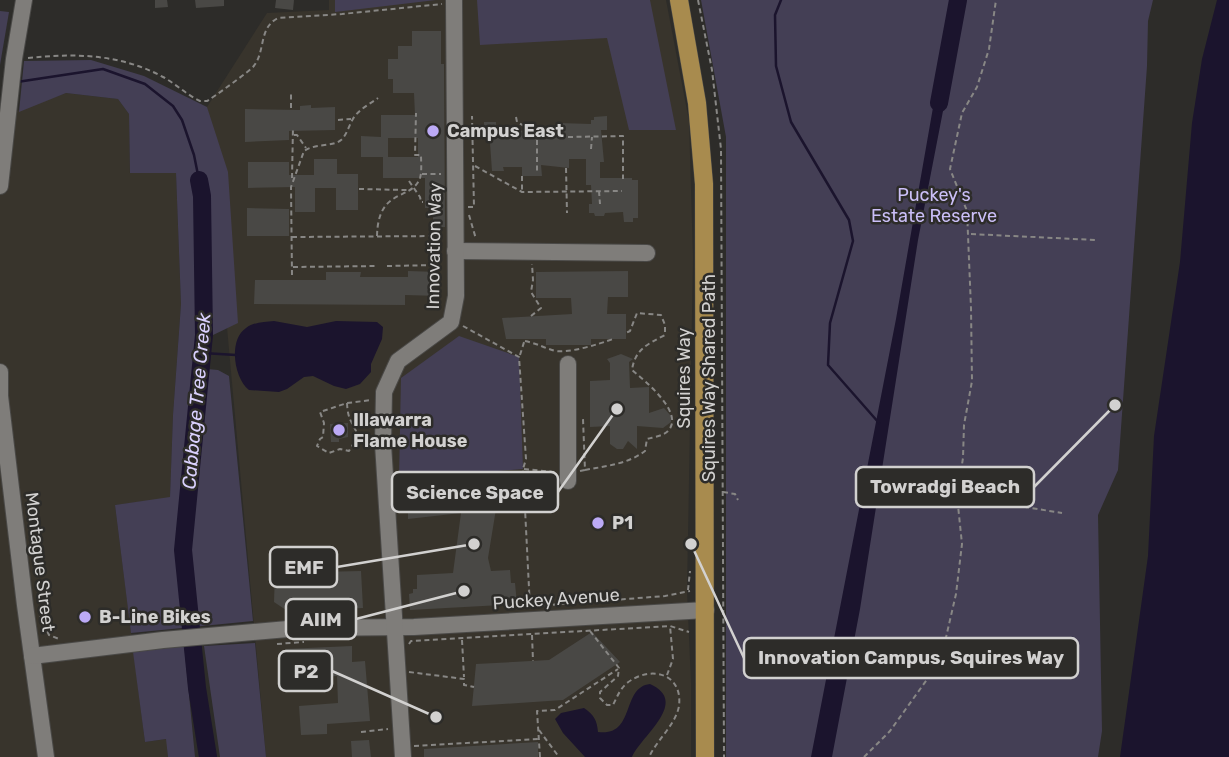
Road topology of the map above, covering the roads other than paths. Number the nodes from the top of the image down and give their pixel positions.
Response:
1 (24, 0) edge
2 (679, 0) edge
3 (449, 2) edge
4 (4, 124) edge
5 (0, 186) edge
6 (455, 251) junction
7 (647, 253) dead end
8 (568, 364) dead end
9 (0, 372) edge
10 (1, 410) edge
11 (4, 456) edge
12 (568, 481) dead end
13 (706, 610) junction
14 (396, 627) junction
15 (32, 656) junction
16 (409, 751) edge
17 (46, 757) edge
18 (705, 757) edge

1 - 4 street
2 - 13 main road, Squires Way
3 - 6 street, Innovation Way
4 - 5 street
6 - 7 street
6 - 14 street, Innovation Way
8 - 12 street
9 - 10 street, Montague Street
10 - 11 street, Montague Street
11 - 15 street, Montague Street
13 - 14 street, Puckey Avenue
13 - 18 main road, Squires Way
14 - 15 street, Puckey Avenue
14 - 16 street, Innovation Way
15 - 17 street, Montague Street

